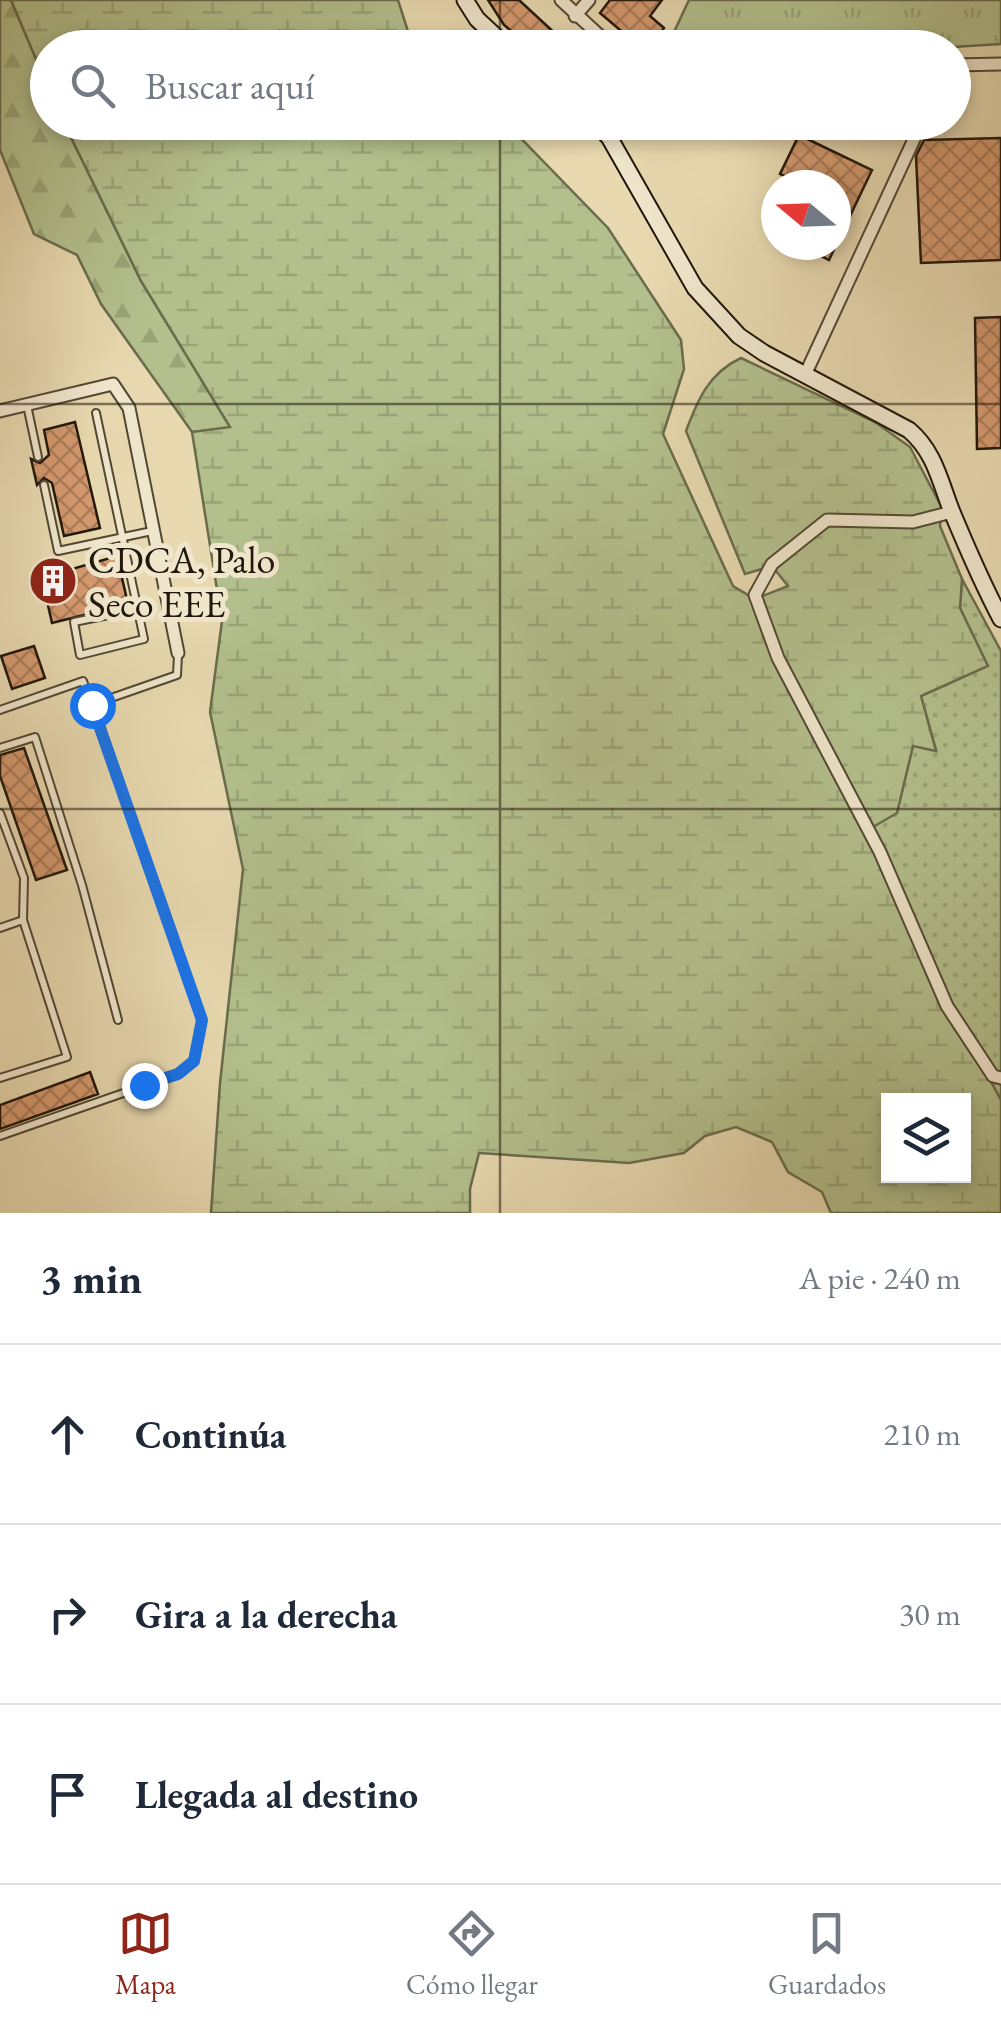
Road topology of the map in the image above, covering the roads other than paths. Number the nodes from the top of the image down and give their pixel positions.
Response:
1 (465, 0) edge
2 (561, 0) edge
3 (589, 0) edge
4 (575, 16) junction
5 (489, 30) edge
6 (591, 30) edge
7 (1001, 64) edge
8 (971, 65) edge
9 (612, 140) edge
10 (914, 140) edge
11 (805, 374) junction
12 (27, 404) junction
13 (0, 411) edge
14 (96, 413) dead end
15 (38, 458) dead end
16 (44, 485) dead end
17 (952, 512) junction
18 (154, 531) junction
19 (122, 538) junction
20 (138, 609) junction
21 (1001, 620) edge
22 (178, 654) joint
23 (92, 705) junction
24 (0, 710) edge
25 (0, 748) edge
26 (0, 813) edge
27 (23, 920) junction
28 (0, 928) edge
29 (118, 1020) dead end
30 (0, 1078) edge
31 (1001, 1078) edge
32 (0, 1136) edge

1 - 5 street
2 - 4 street
3 - 4 street
4 - 6 street
7 - 8 street
9 - 11 street
10 - 11 street
11 - 17 street
12 - 13 street
12 - 15 lane
12 - 18 street
14 - 19 lane
16 - 19 lane
17 - 21 street
17 - 31 street
18 - 19 lane
18 - 22 street
19 - 20 lane
20 - 20 lane
22 - 23 lane
23 - 24 lane
23 - 32 lane
25 - 29 lane
26 - 27 lane
27 - 28 lane
27 - 30 lane

